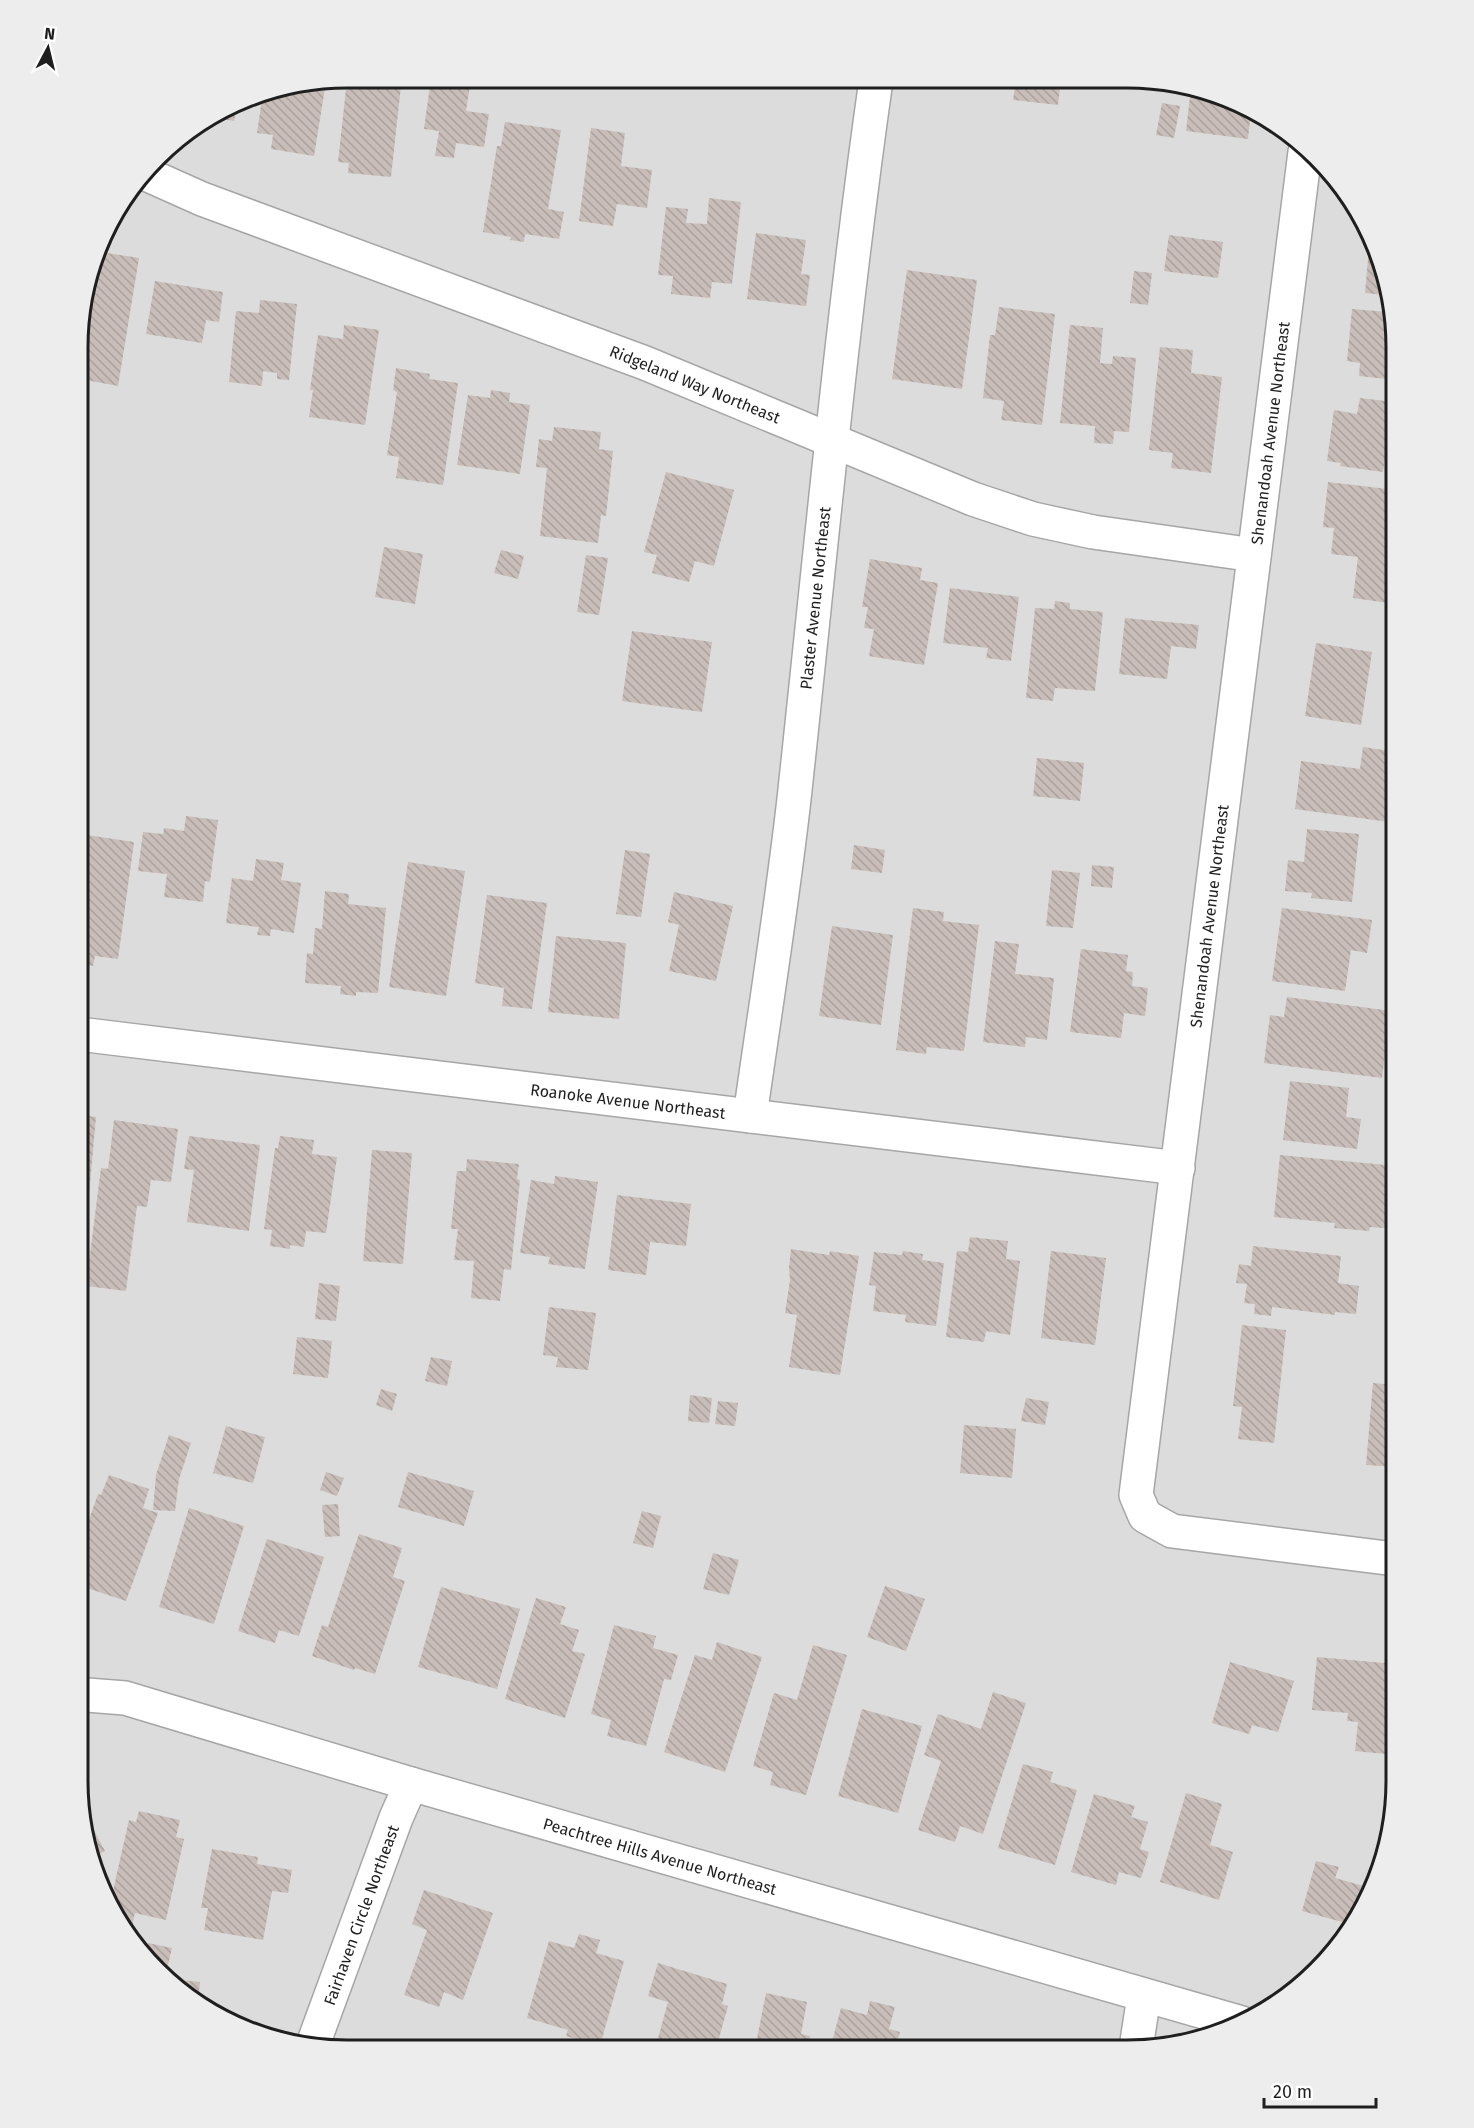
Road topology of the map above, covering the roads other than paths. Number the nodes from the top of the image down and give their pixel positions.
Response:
1 (875, 88) edge
2 (1304, 159) edge
3 (153, 177) edge
4 (831, 440) junction
5 (1254, 555) junction
6 (88, 1035) edge
7 (750, 1116) junction
8 (1178, 1168) junction
9 (1386, 1558) edge
10 (88, 1695) edge
11 (411, 1784) junction
12 (1144, 1996) junction
13 (1227, 2019) edge
14 (316, 2037) edge
15 (1137, 2039) edge

1 - 4 street, Plaster Avenue Northeast
2 - 5 street, Shenandoah Avenue Northeast
3 - 4 street, Ridgeland Way Northeast
4 - 5 street, Ridgeland Way Northeast
4 - 7 street, Plaster Avenue Northeast
5 - 8 street, Shenandoah Avenue Northeast
6 - 7 street, Roanoke Avenue Northeast
7 - 8 street, Roanoke Avenue Northeast
8 - 9 street, Shenandoah Avenue Northeast
10 - 11 street, Peachtree Hills Avenue Northeast
11 - 12 street, Peachtree Hills Avenue Northeast
11 - 14 street, Fairhaven Circle Northeast
12 - 13 street, Peachtree Hills Avenue Northeast
12 - 15 street

